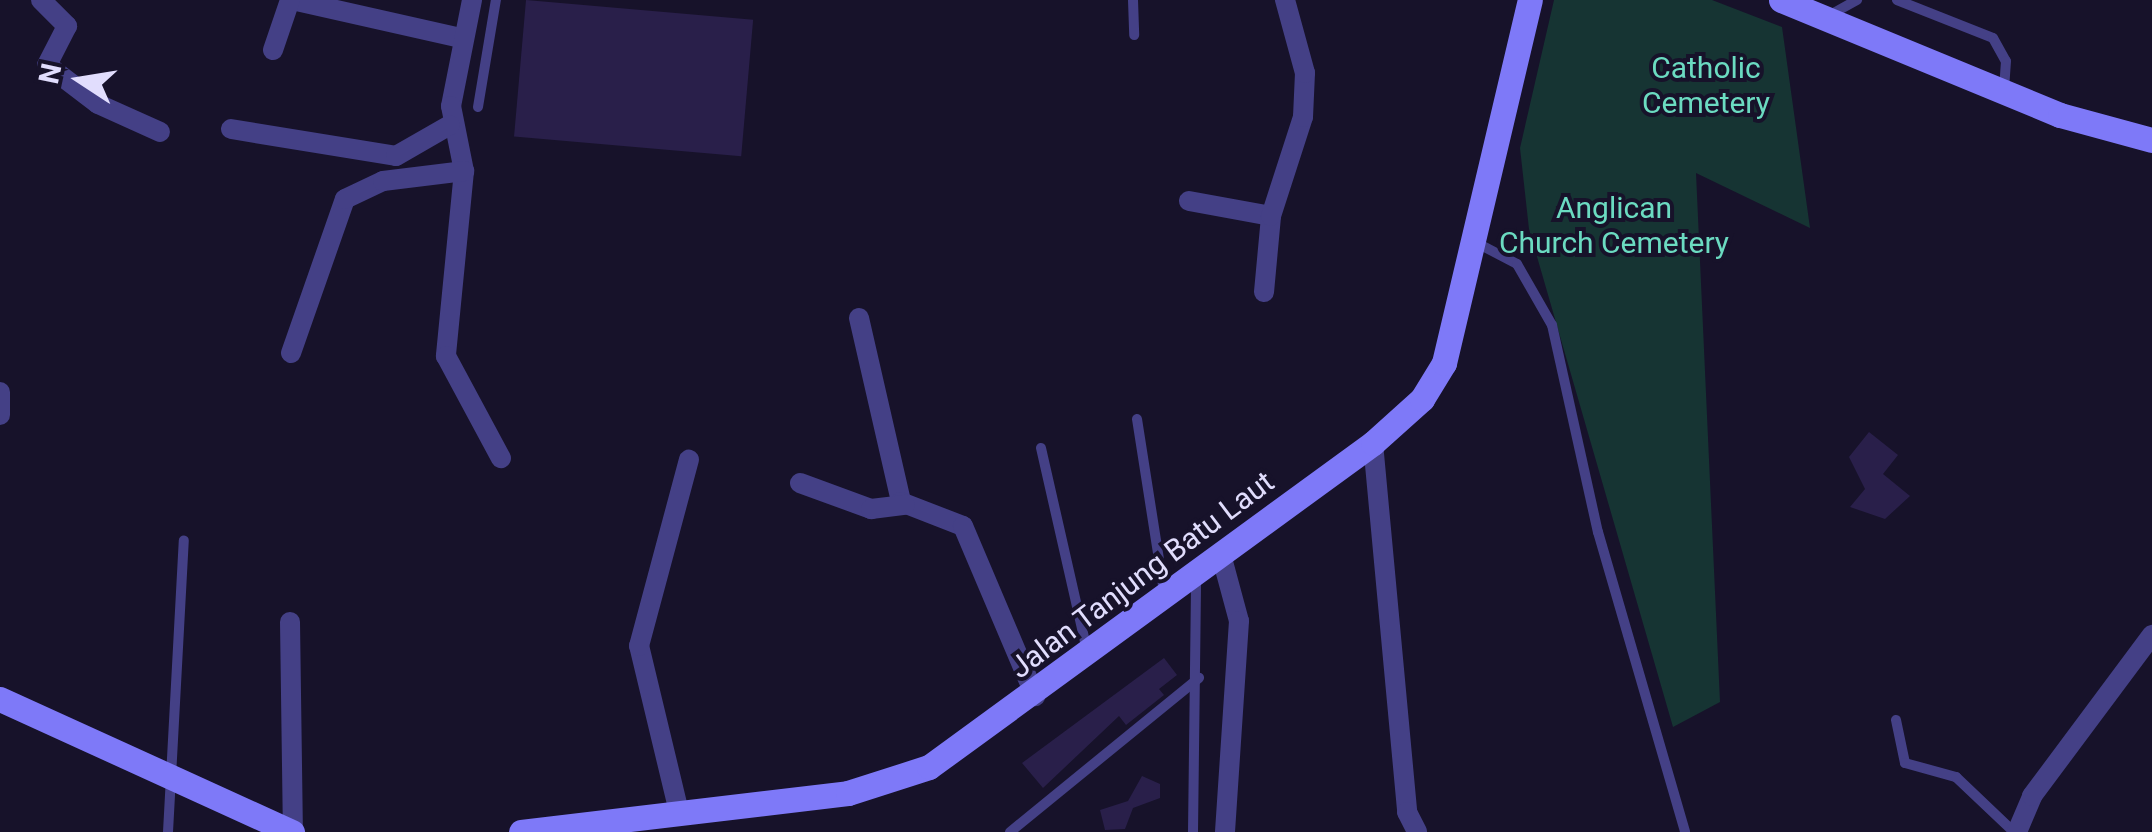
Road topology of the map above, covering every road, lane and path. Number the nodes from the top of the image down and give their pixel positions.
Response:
1 (41, 0) edge
2 (291, 0) edge
3 (472, 0) edge
4 (496, 0) edge
5 (1134, 0) edge
6 (1285, 0) edge
7 (1530, 0) edge
8 (1542, 0) edge
9 (1781, 0) edge
10 (1857, 0) edge
11 (1896, 0) edge
12 (1825, 18) junction
13 (1134, 35) dead end
14 (461, 38) junction
15 (1524, 44) junction
16 (273, 50) dead end
17 (2004, 92) junction
18 (478, 106) dead end
19 (450, 125) junction
20 (231, 129) dead end
21 (160, 132) dead end
22 (2152, 140) edge
23 (464, 171) junction
24 (1189, 201) dead end
25 (1271, 216) junction
26 (1477, 243) junction
27 (1264, 292) dead end
28 (859, 318) dead end
29 (291, 353) dead end
30 (0, 392) edge
31 (0, 415) edge
32 (1137, 420) dead end
33 (1373, 443) junction
34 (1042, 448) dead end
35 (501, 458) dead end
36 (689, 460) dead end
37 (800, 483) dead end
38 (905, 506) junction
39 (184, 540) dead end
40 (1222, 558) junction
41 (1196, 576) junction
42 (1165, 598) junction
43 (290, 622) dead end
44 (2152, 635) edge
45 (1088, 657) junction
46 (1198, 678) junction
47 (1035, 696) junction
48 (0, 700) edge
49 (1896, 720) dead end
50 (171, 778) junction
51 (679, 812) junction
52 (633, 826) edge
53 (168, 832) edge
54 (293, 832) edge
55 (521, 832) edge
56 (1010, 832) edge
57 (1193, 832) edge
58 (1225, 832) edge
59 (1417, 832) edge
60 (1685, 832) edge
61 (2015, 832) edge

1 - 21 street
2 - 14 street
2 - 16 street
3 - 14 street
4 - 18 lane
5 - 13 lane
6 - 25 street
7 - 15 street, Jalan Tanjung Batu Laut
8 - 15 street, Jalan Tanjung Batu Laut
9 - 12 street
10 - 12 lane
11 - 17 lane
12 - 17 street
14 - 19 street
15 - 26 street, Jalan Tanjung Batu Laut
17 - 22 street
19 - 20 street
19 - 23 street
23 - 29 street
23 - 35 street
24 - 25 street
25 - 27 street
26 - 33 street, Jalan Tanjung Batu Laut
26 - 60 lane
28 - 38 street
30 - 31 street
32 - 42 lane
33 - 40 street, Jalan Tanjung Batu Laut
33 - 59 street
34 - 45 lane
36 - 51 street
37 - 38 street
38 - 47 street
39 - 50 lane
40 - 41 street, Jalan Tanjung Batu Laut
40 - 58 street
41 - 42 street, Jalan Tanjung Batu Laut
41 - 46 lane
42 - 45 street, Jalan Tanjung Batu Laut
43 - 54 street
44 - 61 street
45 - 47 street, Jalan Tanjung Batu Laut
46 - 56 lane
46 - 57 lane
47 - 51 street, Jalan Tanjung Batu Laut
48 - 50 street
49 - 61 lane
50 - 53 lane
50 - 54 street
51 - 52 street, Jalan Tanjung Batu Laut
52 - 55 street, Jalan Tanjung Batu Laut

